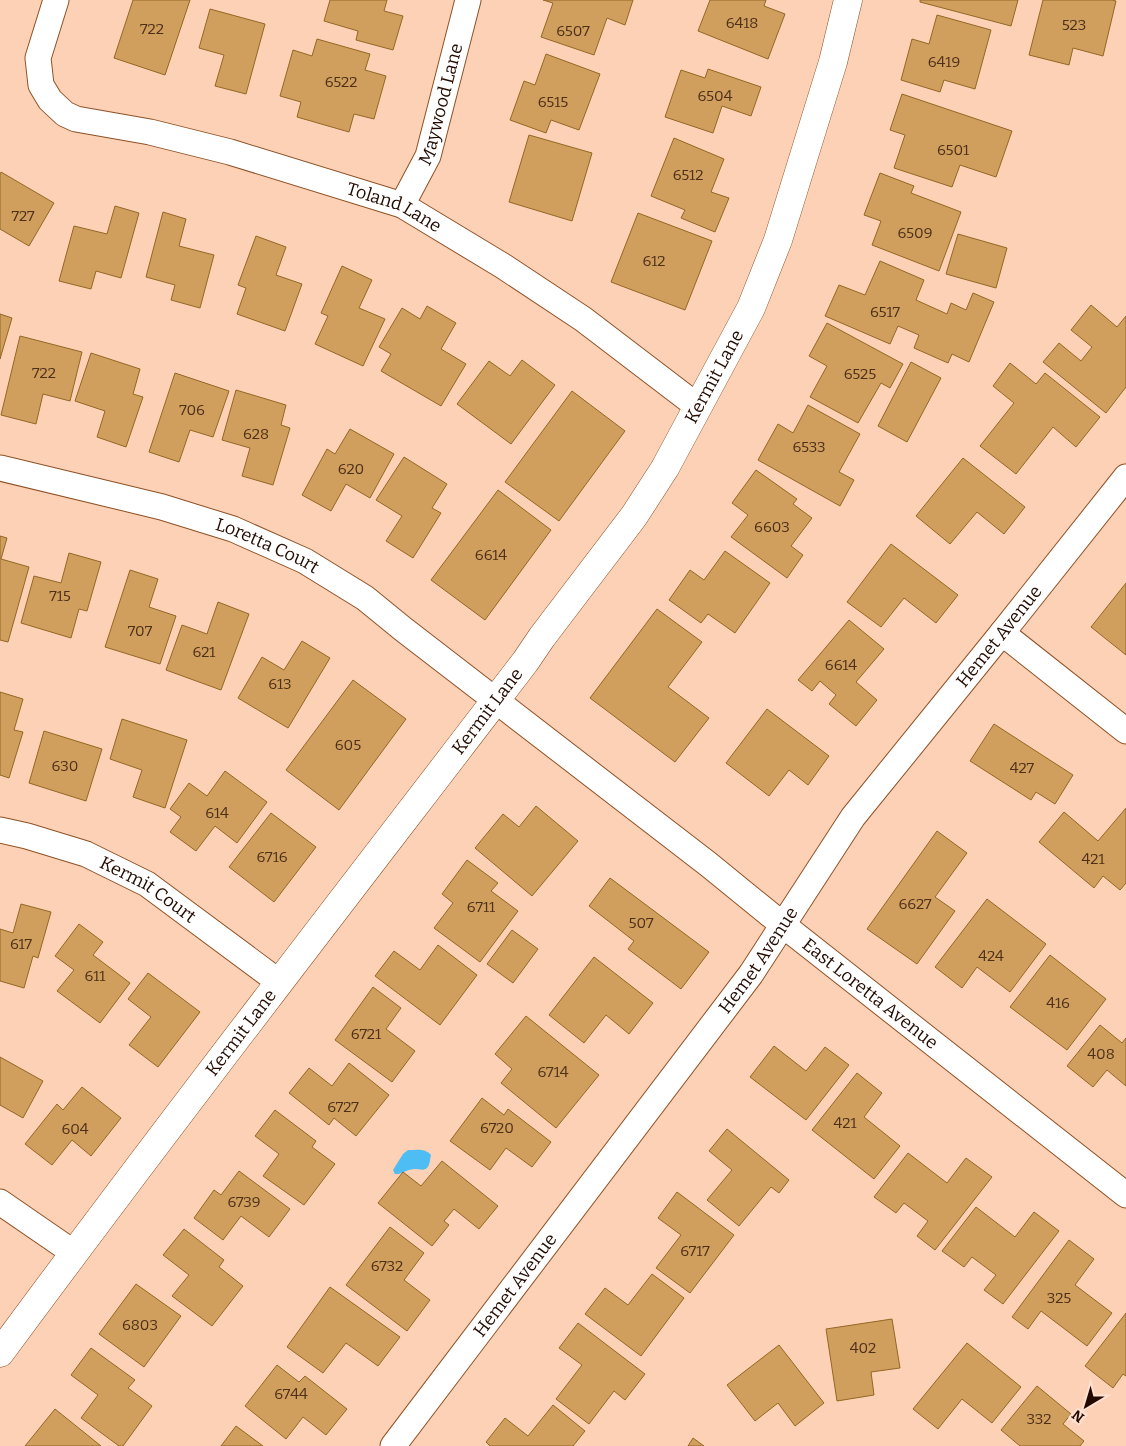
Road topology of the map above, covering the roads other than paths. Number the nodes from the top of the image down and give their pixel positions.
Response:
1 (56, 0) edge
2 (468, 0) edge
3 (848, 0) edge
4 (402, 205) junction
5 (697, 406) junction
6 (0, 468) edge
7 (1126, 477) edge
8 (1002, 633) junction
9 (496, 700) junction
10 (1126, 731) edge
11 (0, 830) edge
12 (783, 925) junction
13 (279, 982) junction
14 (1126, 1195) edge
15 (0, 1202) edge
16 (74, 1253) junction
17 (0, 1353) edge
18 (393, 1446) edge

1 - 4 street, Toland Lane
2 - 4 street, Maywood Lane
3 - 5 street, Kermit Lane
4 - 5 street, Toland Lane
5 - 9 street, Kermit Lane
6 - 9 street, Loretta Court
7 - 8 street, Hemet Avenue
8 - 10 street
8 - 12 street, Hemet Avenue
9 - 12 street, East Loretta Avenue
9 - 13 street, Kermit Lane
11 - 13 street, Kermit Court
12 - 14 street, East Loretta Avenue
12 - 18 street, Hemet Avenue
13 - 16 street, Kermit Lane
15 - 16 street
16 - 17 street, Kermit Lane

